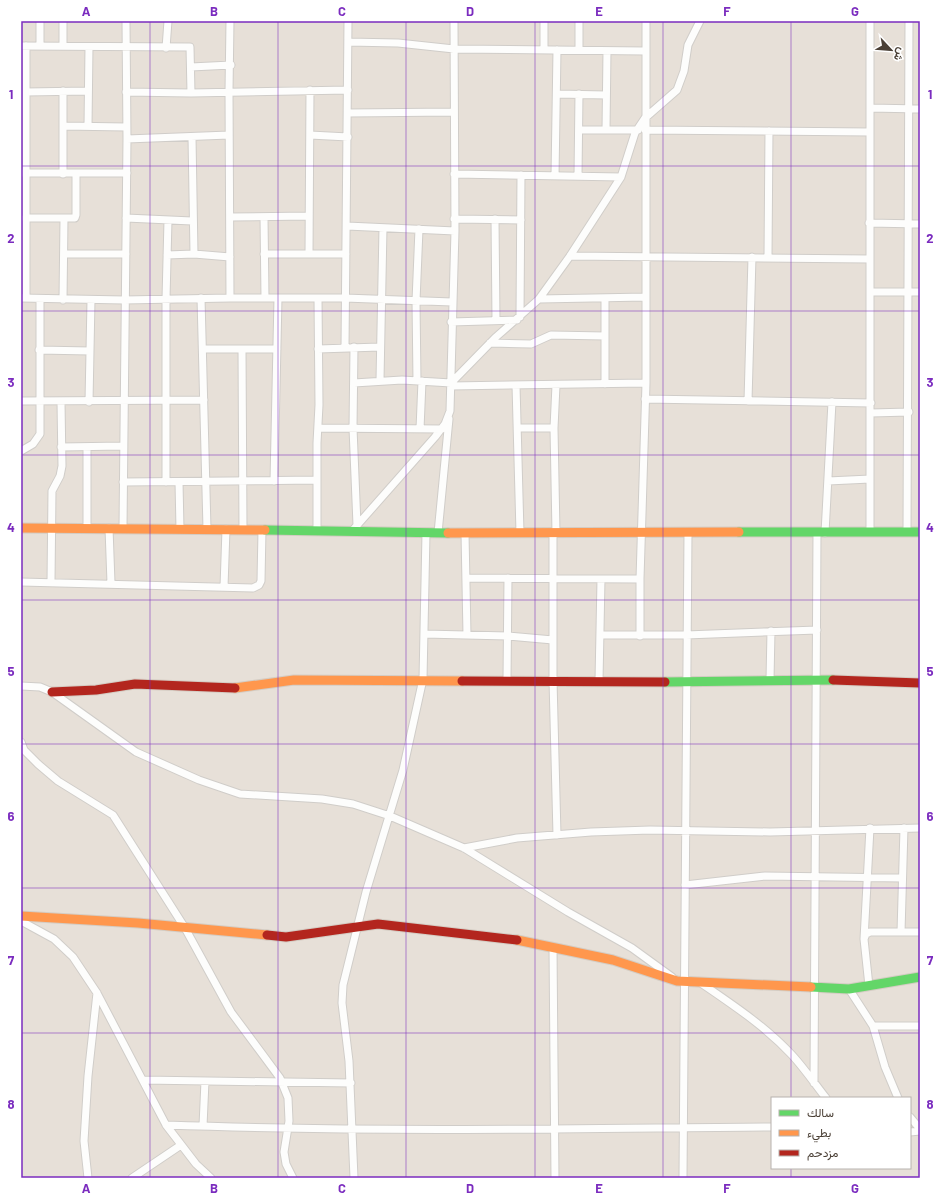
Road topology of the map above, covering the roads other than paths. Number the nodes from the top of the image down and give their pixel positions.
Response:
1 (40, 21) edge
2 (63, 21) edge
3 (126, 21) edge
4 (168, 21) edge
5 (230, 21) edge
6 (348, 21) edge
7 (454, 21) edge
8 (544, 21) edge
9 (579, 21) edge
10 (646, 21) edge
11 (700, 21) edge
12 (870, 21) edge
13 (910, 21) edge
14 (348, 42) junction
15 (24, 46) edge
16 (40, 46) junction
17 (63, 46) junction
18 (90, 46) junction
19 (127, 48) junction
20 (166, 48) junction
21 (454, 49) junction
22 (544, 50) junction
23 (557, 50) junction
24 (579, 50) junction
25 (607, 51) junction
26 (646, 51) junction
27 (231, 65) junction
28 (191, 67) junction
29 (310, 90) junction
30 (348, 90) junction
31 (63, 91) junction
32 (88, 91) junction
33 (26, 92) junction
34 (126, 92) junction
35 (229, 92) junction
36 (191, 93) junction
37 (557, 94) junction
38 (579, 94) junction
39 (606, 95) junction
40 (870, 108) junction
41 (909, 109) junction
42 (920, 109) edge
43 (454, 112) junction
44 (348, 113) junction
45 (645, 118) junction
46 (63, 126) junction
47 (88, 126) junction
48 (126, 127) junction
49 (580, 130) junction
50 (606, 130) junction
51 (641, 130) junction
52 (769, 130) junction
53 (870, 132) junction
54 (229, 135) junction
55 (310, 135) junction
56 (192, 137) junction
57 (348, 137) junction
58 (127, 139) junction
59 (23, 173) edge
60 (127, 173) junction
61 (63, 174) junction
62 (76, 174) junction
63 (454, 174) junction
64 (521, 176) junction
65 (556, 176) junction
66 (578, 176) junction
67 (621, 177) junction
68 (309, 216) junction
69 (230, 217) junction
70 (264, 217) junction
71 (25, 218) junction
72 (126, 218) junction
73 (64, 219) junction
74 (454, 219) junction
75 (168, 220) junction
76 (495, 220) junction
77 (521, 220) junction
78 (192, 221) junction
79 (869, 223) junction
80 (907, 224) junction
81 (920, 224) edge
82 (347, 226) junction
83 (383, 228) junction
84 (420, 229) junction
85 (455, 230) junction
86 (23, 251) edge
87 (64, 254) junction
88 (126, 254) junction
89 (194, 254) junction
90 (264, 254) junction
91 (309, 254) junction
92 (346, 254) junction
93 (167, 255) junction
94 (230, 256) junction
95 (570, 256) junction
96 (647, 256) junction
97 (752, 257) junction
98 (768, 257) junction
99 (869, 259) junction
100 (870, 292) junction
101 (907, 292) junction
102 (920, 292) edge
103 (646, 297) junction
104 (24, 298) edge
105 (201, 298) junction
106 (230, 298) junction
107 (265, 298) junction
108 (278, 298) junction
109 (318, 298) junction
110 (346, 298) junction
111 (605, 298) junction
112 (40, 299) junction
113 (166, 299) junction
114 (539, 299) junction
115 (63, 300) junction
116 (91, 300) junction
117 (124, 300) junction
118 (382, 300) junction
119 (416, 301) junction
120 (452, 302) junction
121 (519, 319) junction
122 (496, 320) junction
123 (451, 322) junction
124 (605, 336) junction
125 (490, 343) junction
126 (345, 347) junction
127 (354, 347) junction
128 (380, 347) junction
129 (203, 348) junction
130 (242, 349) junction
131 (277, 349) junction
132 (318, 349) junction
133 (39, 350) junction
134 (90, 351) junction
135 (380, 380) junction
136 (419, 381) junction
137 (354, 383) junction
138 (646, 383) junction
139 (605, 384) junction
140 (451, 385) junction
141 (516, 385) junction
142 (556, 385) junction
143 (645, 399) junction
144 (204, 400) junction
145 (21, 401) edge
146 (166, 401) junction
147 (748, 401) junction
148 (39, 402) junction
149 (61, 402) junction
150 (89, 402) junction
151 (124, 402) junction
152 (832, 402) junction
153 (871, 403) junction
154 (450, 411) junction
155 (908, 412) junction
156 (871, 413) junction
157 (318, 428) junction
158 (353, 428) junction
159 (518, 428) junction
160 (554, 428) junction
161 (420, 429) junction
162 (442, 429) junction
163 (124, 446) junction
164 (61, 447) junction
165 (87, 447) junction
166 (21, 451) edge
167 (870, 479) junction
168 (317, 480) junction
169 (205, 481) junction
170 (242, 481) junction
171 (274, 481) junction
172 (828, 481) junction
173 (123, 482) junction
174 (166, 482) junction
175 (179, 482) junction
176 (21, 528) edge
177 (52, 528) junction
178 (87, 528) junction
179 (109, 528) junction
180 (123, 528) junction
181 (355, 528) junction
182 (180, 529) junction
183 (207, 529) junction
184 (226, 529) junction
185 (243, 529) junction
186 (262, 530) junction
187 (317, 530) junction
188 (642, 532) junction
189 (870, 532) junction
190 (907, 532) junction
191 (920, 532) edge
192 (426, 533) junction
193 (438, 533) junction
194 (465, 533) junction
195 (520, 533) junction
196 (555, 533) junction
197 (688, 533) junction
198 (821, 533) junction
199 (466, 578) junction
200 (508, 578) junction
201 (553, 578) junction
202 (601, 579) junction
203 (640, 579) junction
204 (21, 582) edge
205 (51, 582) junction
206 (111, 583) junction
207 (224, 587) junction
208 (817, 630) junction
209 (771, 631) junction
210 (424, 634) junction
211 (467, 635) junction
212 (601, 635) junction
213 (686, 635) junction
214 (508, 636) junction
215 (640, 636) junction
216 (553, 640) junction
217 (423, 680) junction
218 (507, 680) junction
219 (553, 680) junction
220 (599, 680) junction
221 (770, 680) junction
222 (816, 680) junction
223 (686, 682) junction
224 (920, 683) edge
225 (21, 686) edge
226 (52, 692) junction
227 (21, 742) edge
228 (390, 816) junction
229 (870, 828) junction
230 (904, 828) junction
231 (920, 828) edge
232 (686, 831) junction
233 (815, 831) junction
234 (557, 835) junction
235 (464, 848) junction
236 (815, 876) junction
237 (866, 876) junction
238 (902, 878) junction
239 (685, 885) junction
240 (21, 916) edge
241 (21, 921) edge
242 (358, 927) junction
243 (185, 928) junction
244 (901, 932) junction
245 (920, 932) edge
246 (864, 939) junction
247 (553, 947) junction
248 (920, 977) edge
249 (681, 981) junction
250 (699, 981) junction
251 (869, 986) junction
252 (815, 987) junction
253 (849, 989) junction
254 (97, 993) junction
255 (873, 1026) junction
256 (920, 1026) edge
257 (143, 1080) junction
258 (205, 1081) junction
259 (282, 1082) junction
260 (351, 1083) junction
261 (814, 1083) junction
262 (825, 1097) edge
263 (898, 1097) edge
264 (911, 1118) edge
265 (166, 1125) junction
266 (203, 1126) junction
267 (771, 1127) edge
268 (684, 1128) junction
269 (288, 1129) junction
270 (554, 1129) junction
271 (353, 1130) junction
272 (920, 1130) edge
273 (181, 1145) junction
274 (196, 1164) junction
275 (88, 1178) edge
276 (132, 1178) edge
277 (202, 1178) edge
278 (211, 1178) edge
279 (293, 1178) edge
280 (354, 1178) edge
281 (555, 1178) edge
282 (684, 1178) edge

1 - 16 street
2 - 17 street
3 - 19 street
4 - 20 street
5 - 27 street
6 - 14 street
7 - 21 street
8 - 22 street
9 - 24 street
10 - 26 street
11 - 45 street
12 - 40 street
13 - 41 street
14 - 21 street
14 - 30 street
15 - 16 street
15 - 33 street
16 - 17 street
17 - 18 street
18 - 19 street
18 - 32 street
19 - 20 street
19 - 34 street
20 - 28 street
21 - 22 street
21 - 43 street
22 - 23 street
23 - 24 street
23 - 37 street
24 - 25 street
25 - 26 street
25 - 39 street
26 - 45 street
27 - 28 street
27 - 35 street
28 - 36 street
29 - 30 street
29 - 35 street
29 - 55 street
30 - 44 street
31 - 32 street
31 - 33 street
31 - 46 street
32 - 47 street
33 - 59 street
34 - 36 street
34 - 48 street
35 - 36 street
35 - 54 street
37 - 38 street
37 - 65 street
38 - 39 street
38 - 49 street
39 - 50 street
40 - 41 street
40 - 53 street
41 - 42 street
41 - 80 street
43 - 44 street
43 - 63 street
44 - 57 street
45 - 51 street
46 - 47 street
46 - 61 street
47 - 48 street
48 - 58 street
49 - 50 street
49 - 66 street
50 - 51 street
51 - 52 street
51 - 67 street
51 - 96 street
52 - 53 street
52 - 98 street
53 - 79 street
54 - 56 street
54 - 69 street
55 - 57 street
55 - 68 street
56 - 58 street
56 - 78 street
57 - 82 street
58 - 60 street
59 - 61 street
59 - 71 street
60 - 62 street
60 - 72 street
61 - 62 street
62 - 73 street
63 - 64 street
63 - 74 street
64 - 65 street
64 - 77 street
65 - 66 street
66 - 67 street
67 - 95 street
68 - 70 street
68 - 91 street
69 - 70 street
69 - 94 street
70 - 90 street
71 - 73 street
71 - 86 street
72 - 75 street
72 - 88 street
73 - 87 street
74 - 76 street
74 - 85 street
75 - 78 street
75 - 93 street
76 - 77 street
76 - 122 street
77 - 121 street
78 - 89 street
79 - 80 street
79 - 99 street
80 - 81 street
80 - 101 street
82 - 83 street
82 - 92 street
83 - 84 street
83 - 118 street
84 - 85 street
84 - 119 street
85 - 120 street
86 - 104 street
87 - 88 street
87 - 115 street
88 - 117 street
89 - 93 street
89 - 94 street
90 - 91 street
90 - 107 street
91 - 92 street
92 - 110 street
93 - 113 street
94 - 106 street
95 - 96 street
95 - 114 street
96 - 97 street
96 - 103 street
97 - 98 street
97 - 147 street
98 - 99 street
99 - 100 street
100 - 101 street
100 - 153 street
101 - 102 street
101 - 155 street
103 - 111 street
103 - 138 street
104 - 112 street
105 - 106 street
105 - 113 street
105 - 129 street
106 - 107 street
107 - 108 street
108 - 109 street
108 - 131 street
109 - 110 street
109 - 132 street
110 - 118 street
110 - 126 street
111 - 114 street
111 - 124 street
112 - 115 street
112 - 133 street
113 - 117 street
113 - 146 street
114 - 121 street
115 - 116 street
116 - 117 street
116 - 134 street
117 - 151 street
118 - 119 street
118 - 128 street
119 - 120 street
119 - 136 street
120 - 123 street
121 - 122 street
121 - 125 street
122 - 123 street
123 - 140 street
124 - 125 street
124 - 139 street
125 - 140 street
126 - 127 street
126 - 132 street
127 - 128 street
127 - 137 street
128 - 135 street
129 - 130 street
129 - 144 street
130 - 131 street
130 - 170 street
131 - 171 street
132 - 157 street
133 - 134 street
133 - 148 street
134 - 150 street
135 - 136 street
135 - 137 street
136 - 140 street
136 - 161 street
137 - 158 street
138 - 139 street
138 - 143 street
139 - 142 street
140 - 141 street
140 - 154 street
141 - 142 street
141 - 159 street
142 - 160 street
143 - 147 street
143 - 188 street
144 - 146 street
144 - 169 street
145 - 148 street
146 - 151 street
146 - 174 street
147 - 152 street
148 - 149 street
148 - 166 street
149 - 150 street
149 - 164 street
150 - 151 street
151 - 163 street
152 - 153 street
152 - 172 street
153 - 156 street
154 - 162 street
154 - 193 street
155 - 156 street
155 - 190 street
156 - 167 street
157 - 158 street
157 - 168 street
158 - 161 street
158 - 181 street
159 - 160 street
159 - 195 street
160 - 196 street
161 - 162 street
162 - 181 street
163 - 165 street
163 - 173 street
164 - 165 street
164 - 177 street
165 - 178 street
167 - 172 street
167 - 189 street
168 - 171 street
168 - 187 street
169 - 170 street
169 - 175 street
169 - 183 street
170 - 171 street
170 - 185 street
172 - 198 street
173 - 174 street
173 - 180 street
174 - 175 street
175 - 182 street
176 - 177 street
177 - 178 street
177 - 205 street
178 - 179 street
179 - 180 street
179 - 206 street
180 - 182 street
181 - 187 street
181 - 192 street
182 - 183 street
183 - 184 street
184 - 185 street
184 - 207 street
185 - 186 street
186 - 187 street
186 - 207 street
188 - 196 street
188 - 197 street
188 - 203 street
189 - 190 street
189 - 198 street
190 - 191 street
192 - 193 street
192 - 210 street
193 - 194 street
194 - 195 street
194 - 199 street
195 - 196 street
196 - 201 street
197 - 198 street
197 - 213 street
198 - 208 street
199 - 200 street
199 - 211 street
200 - 201 street
200 - 214 street
201 - 202 street
201 - 216 street
202 - 203 street
202 - 212 street
203 - 215 street
204 - 205 street
205 - 206 street
206 - 207 street
208 - 209 street
208 - 222 street
209 - 213 street
209 - 221 street
210 - 211 street
210 - 217 street
211 - 214 street
212 - 215 street
212 - 220 street
213 - 215 street
213 - 223 street
214 - 216 street
214 - 218 street
216 - 219 street
217 - 218 street
217 - 226 street
217 - 228 street
218 - 219 street
219 - 220 street
219 - 234 street
220 - 223 street
221 - 222 street
221 - 223 street
222 - 224 street
222 - 233 street
223 - 232 street
225 - 226 street
226 - 228 street
227 - 243 street
228 - 235 street
228 - 242 street
229 - 230 street
229 - 233 street
229 - 237 street
230 - 231 street
230 - 238 street
232 - 233 street
232 - 234 street
232 - 239 street
233 - 236 street
234 - 235 street
235 - 249 street
236 - 237 street
236 - 239 street
236 - 252 street
237 - 238 street
237 - 246 street
238 - 244 street
239 - 249 street
240 - 243 street
241 - 254 street
242 - 243 street
242 - 247 street
242 - 260 street
243 - 259 street
244 - 245 street
244 - 246 street
246 - 251 street
247 - 249 street
247 - 270 street
248 - 251 street
249 - 250 street
249 - 268 street
250 - 252 street
250 - 261 street
251 - 253 street
252 - 253 street
252 - 261 street
253 - 255 street
254 - 257 street
254 - 275 street
255 - 256 street
255 - 263 street
257 - 258 street
257 - 265 street
258 - 259 street
258 - 266 street
259 - 260 street
259 - 269 street
260 - 271 street
261 - 262 street
264 - 272 street
265 - 266 street
265 - 273 street
266 - 269 street
267 - 268 street
268 - 270 street
268 - 282 street
269 - 271 street
269 - 279 street
270 - 271 street
270 - 281 street
271 - 280 street
273 - 274 street
273 - 276 street
274 - 277 street
274 - 278 street

